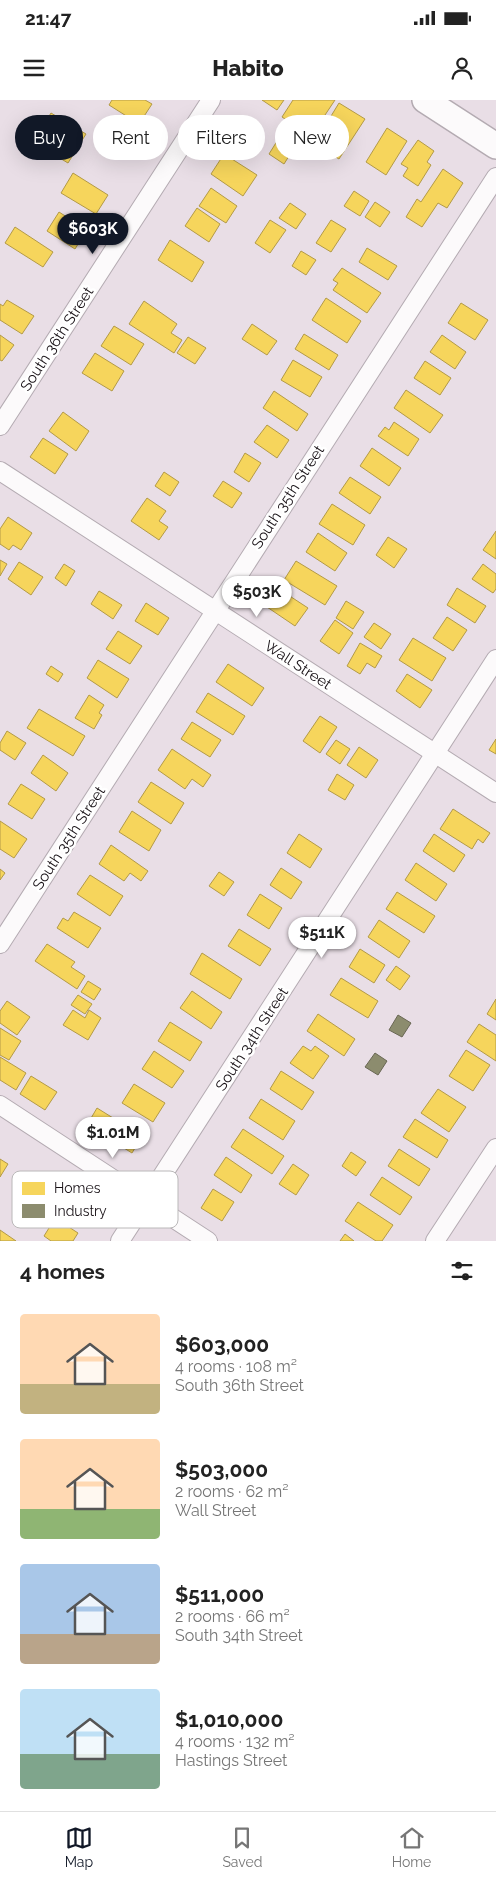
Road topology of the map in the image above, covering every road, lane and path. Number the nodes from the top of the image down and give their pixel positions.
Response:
1 (210, 100) edge
2 (425, 100) edge
3 (496, 146) edge
4 (496, 176) edge
5 (0, 426) edge
6 (0, 471) edge
7 (215, 610) junction
8 (496, 659) edge
9 (435, 754) junction
10 (496, 793) edge
11 (0, 944) edge
12 (0, 1105) edge
13 (496, 1148) edge
14 (100, 1171) edge
15 (165, 1171) edge
16 (178, 1222) edge
17 (128, 1228) edge
18 (120, 1241) edge
19 (208, 1241) edge
20 (435, 1241) edge

1 - 5 street, South 36th Street
2 - 3 main road
4 - 7 street, South 35th Street
6 - 7 street, Wall Street
7 - 9 street, Wall Street
7 - 11 street, South 35th Street
8 - 9 street, South 34th Street
9 - 10 street, Wall Street
9 - 15 street, South 34th Street
12 - 14 street
13 - 20 street
16 - 19 street
17 - 18 street, South 34th Street

